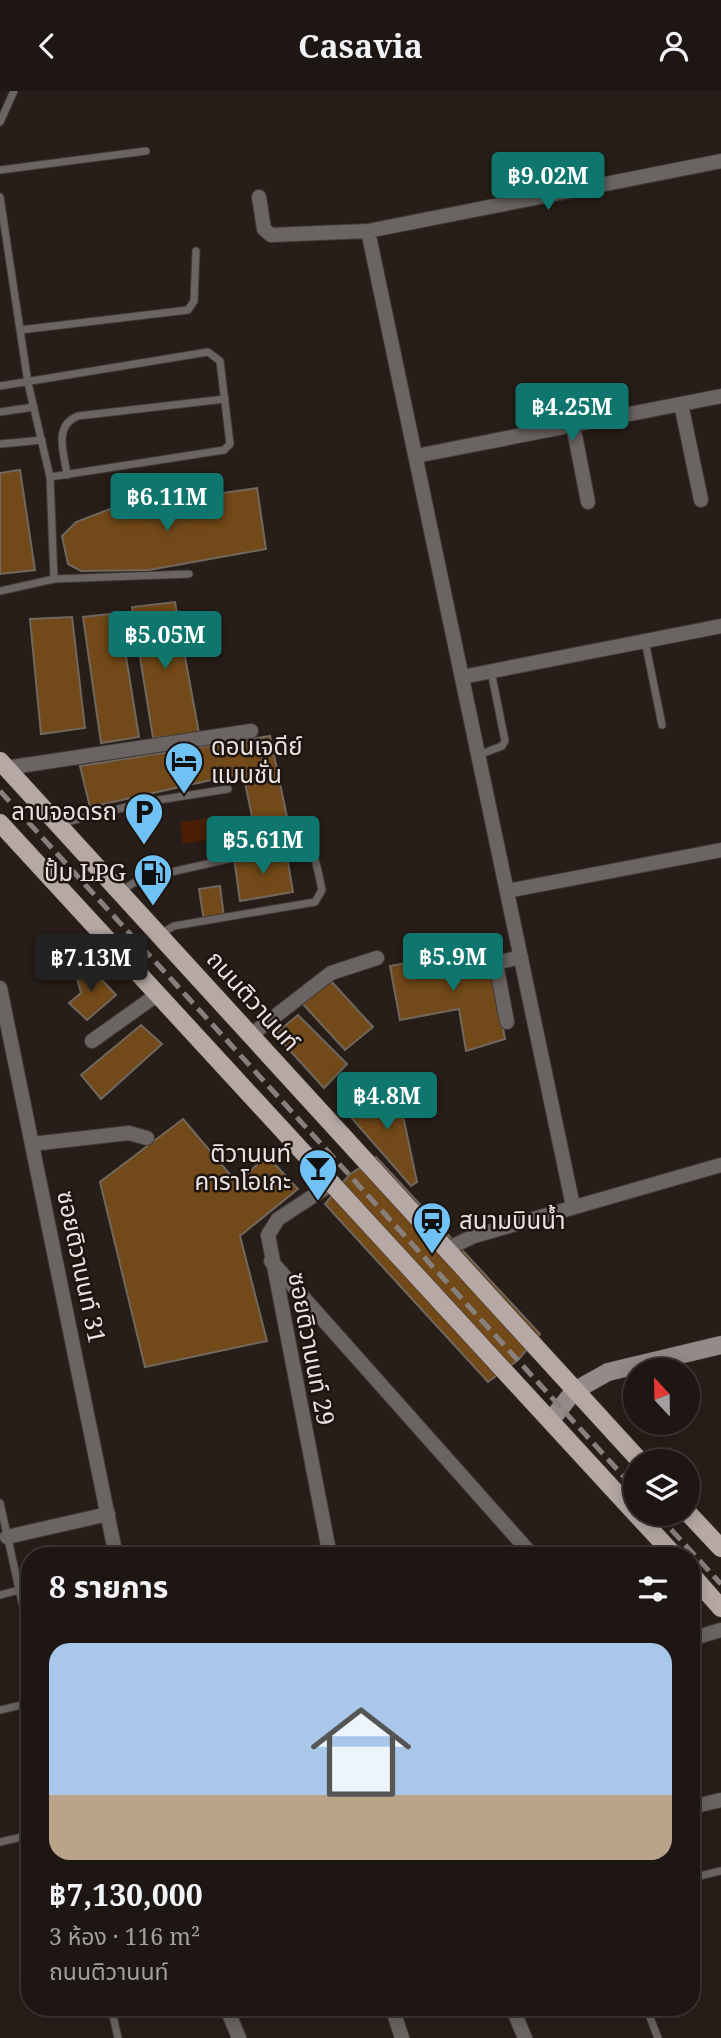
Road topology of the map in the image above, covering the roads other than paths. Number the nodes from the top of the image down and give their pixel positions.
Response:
1 (14, 91) edge
2 (0, 122) edge
3 (146, 151) dead end
4 (721, 161) edge
5 (0, 170) edge
6 (0, 197) edge
7 (259, 197) dead end
8 (368, 231) junction
9 (196, 251) dead end
10 (20, 330) junction
11 (28, 383) junction
12 (0, 386) edge
13 (721, 396) edge
14 (225, 399) junction
15 (681, 404) junction
16 (34, 407) junction
17 (0, 412) edge
18 (573, 425) junction
19 (41, 440) junction
20 (0, 444) edge
21 (416, 456) junction
22 (66, 475) junction
23 (50, 477) junction
24 (701, 500) dead end
25 (589, 502) dead end
26 (190, 574) dead end
27 (54, 579) junction
28 (0, 591) edge
29 (721, 626) edge
30 (645, 641) junction
31 (491, 671) junction
32 (462, 677) junction
33 (662, 725) dead end
34 (251, 731) dead end
35 (479, 755) junction
36 (3, 764) edge
37 (228, 789) dead end
38 (0, 823) edge
39 (58, 825) junction
40 (721, 850) edge
41 (507, 891) junction
42 (120, 892) junction
43 (159, 934) junction
44 (521, 957) junction
45 (377, 958) dead end
46 (0, 988) edge
47 (158, 994) junction
48 (508, 1022) dead end
49 (251, 1035) junction
50 (92, 1041) dead end
51 (147, 1138) dead end
52 (32, 1144) junction
53 (721, 1165) edge
54 (333, 1183) junction
55 (573, 1206) junction
56 (445, 1250) junction
57 (270, 1260) junction
58 (721, 1345) edge
59 (574, 1391) junction
60 (551, 1420) junction
61 (629, 1449) edge
62 (623, 1499) edge
63 (0, 1503) edge
64 (108, 1514) junction
65 (648, 1526) edge
66 (700, 1526) edge
67 (7, 1537) junction
68 (114, 1547) edge
69 (328, 1547) edge
70 (525, 1547) edge
71 (667, 1547) edge
72 (721, 1548) edge
73 (700, 1584) edge
74 (19, 1590) junction
75 (0, 1595) edge
76 (21, 1599) edge
77 (721, 1608) edge
78 (721, 1630) edge
79 (700, 1636) edge
80 (21, 1705) edge
81 (0, 1710) edge
82 (721, 1800) edge
83 (700, 1805) edge
84 (21, 1837) edge
85 (0, 1842) edge
86 (721, 1871) edge
87 (700, 1876) edge
88 (113, 2016) edge
89 (230, 2016) edge
90 (395, 2016) edge
91 (516, 2016) edge
92 (649, 2016) edge
93 (118, 2038) edge
94 (239, 2038) edge
95 (402, 2038) edge
96 (525, 2038) edge
97 (658, 2038) edge

1 - 2 lane
3 - 5 lane
4 - 8 street
6 - 10 lane
7 - 8 street
8 - 21 street
9 - 10 lane
10 - 11 lane
11 - 12 lane
11 - 14 lane
11 - 16 lane
13 - 15 street
14 - 22 lane
14 - 22 lane
15 - 18 street
15 - 24 street
16 - 17 lane
16 - 19 lane
18 - 21 street
18 - 25 street
19 - 20 lane
19 - 23 lane
21 - 32 street
22 - 23 lane
23 - 27 lane
26 - 27 lane
27 - 28 lane
29 - 30 street
30 - 31 street
30 - 33 lane
31 - 32 street
31 - 35 lane
32 - 35 street
34 - 36 street
35 - 41 street
36 - 39 main road, ถนนติวานนท์
37 - 39 lane
38 - 47 main road
39 - 42 main road, ถนนติวานนท์
40 - 41 street
41 - 44 street
42 - 43 main road, ถนนติวานนท์
42 - 43 lane
43 - 49 main road, ถนนติวานนท์
44 - 48 street
44 - 55 street
45 - 49 street
46 - 52 street, ซอยติวานนท์ 31
47 - 50 street
47 - 54 main road
49 - 56 main road, ถนนติวานนท์
51 - 52 street
52 - 64 street, ซอยติวานนท์ 31
53 - 55 street
54 - 57 street, ซอยติวานนท์ 29
54 - 60 main road
55 - 56 street
56 - 59 main road, ถนนติวานนท์
57 - 69 street, ซอยติวานนท์ 29
57 - 70 street
58 - 59 street
59 - 60 street
59 - 61 main road, ถนนติวานนท์
60 - 62 main road
63 - 67 lane
64 - 67 street
64 - 68 street, ซอยติวานนท์ 31
65 - 71 main road
66 - 72 main road
67 - 74 lane
73 - 77 main road
74 - 75 lane
74 - 76 lane
78 - 79 street
80 - 81 lane
82 - 83 street
84 - 85 lane
86 - 87 lane
88 - 93 lane
89 - 94 street
90 - 95 street
91 - 96 street
92 - 97 lane

